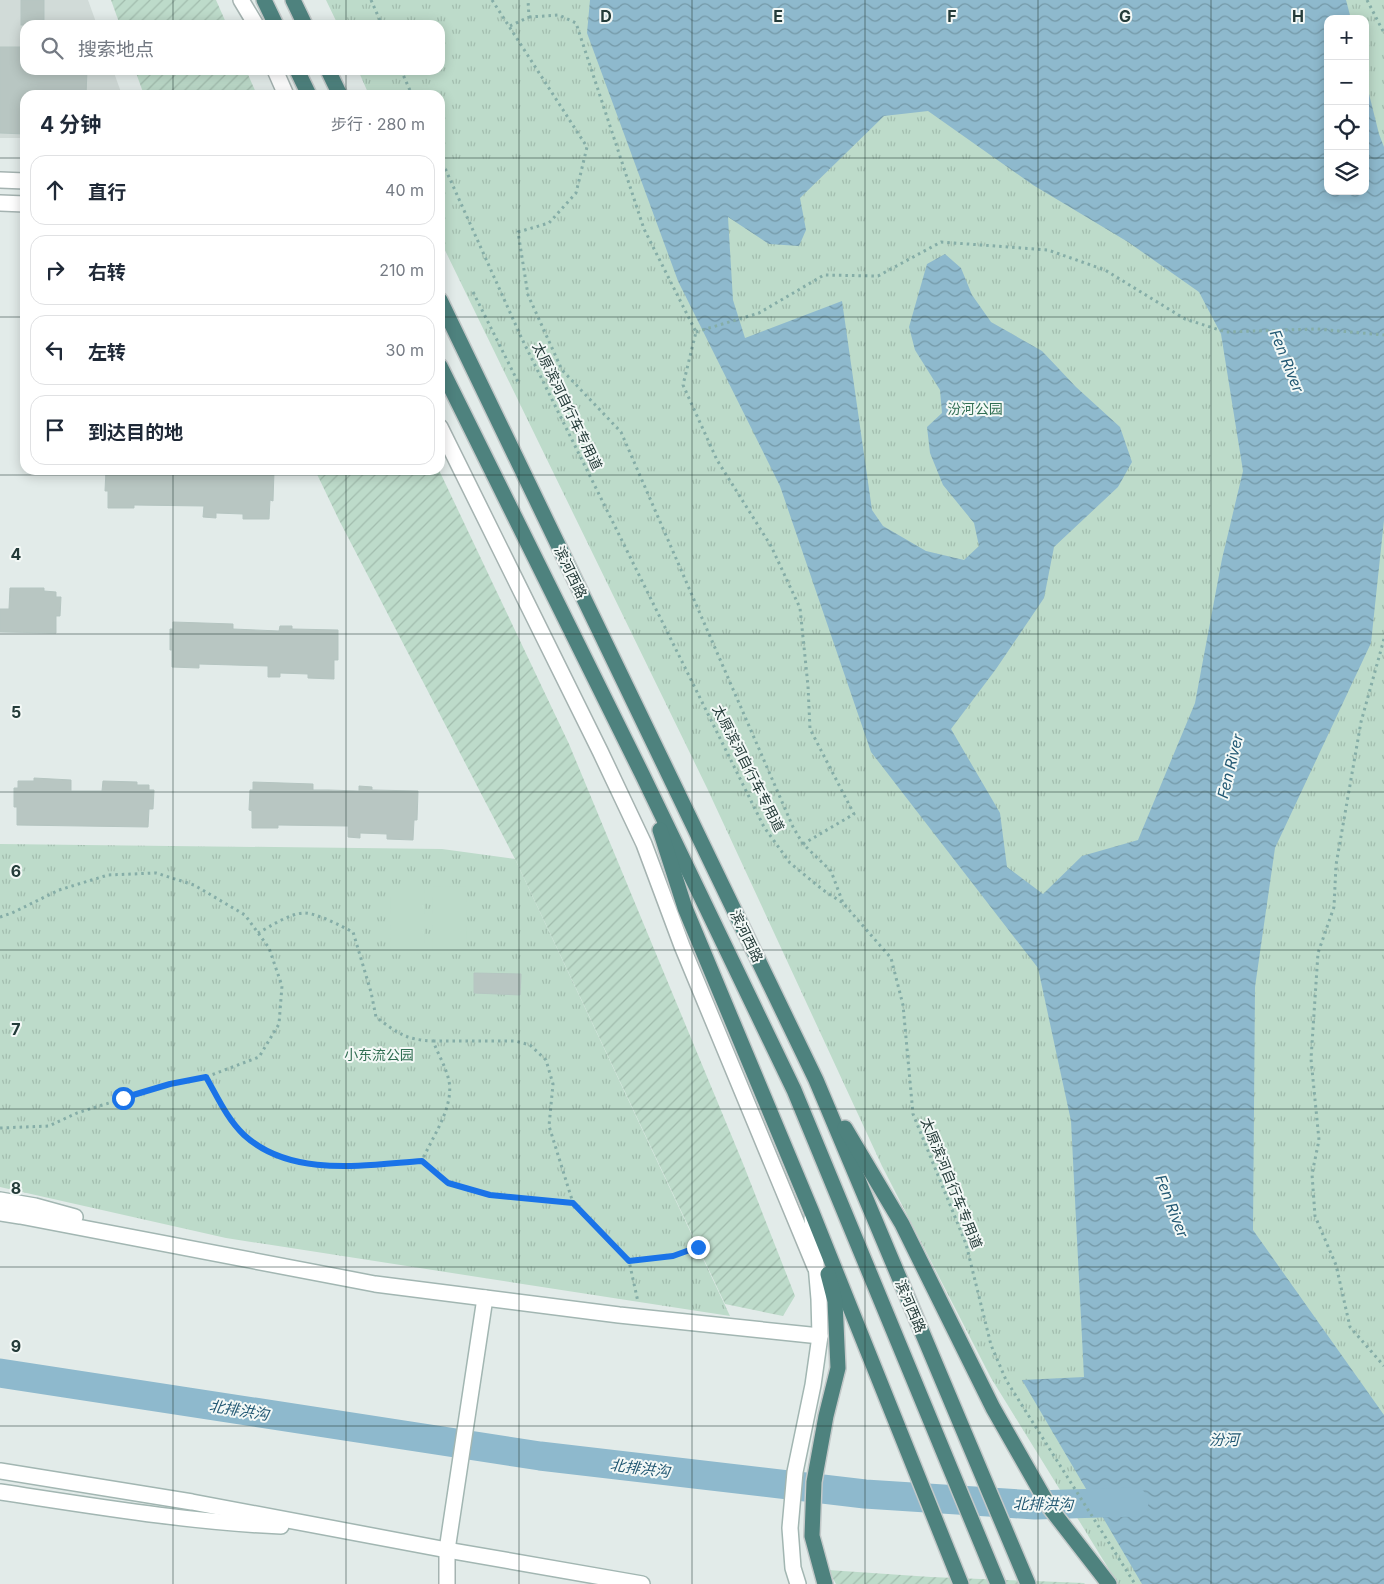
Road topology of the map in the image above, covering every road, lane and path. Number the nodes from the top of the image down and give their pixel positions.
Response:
1 (242, 0) edge
2 (247, 0) edge
3 (264, 0) edge
4 (293, 0) edge
5 (371, 0) edge
6 (492, 0) edge
7 (528, 0) edge
8 (1367, 0) edge
9 (529, 17) junction
10 (254, 20) edge
11 (255, 20) edge
12 (274, 20) edge
13 (303, 20) edge
14 (380, 20) edge
15 (510, 26) junction
16 (1384, 33) edge
17 (277, 75) edge
18 (299, 75) edge
19 (330, 75) edge
20 (403, 75) edge
21 (284, 90) edge
22 (306, 90) edge
23 (338, 90) edge
24 (410, 90) edge
25 (445, 168) edge
26 (0, 180) edge
27 (20, 181) edge
28 (0, 203) edge
29 (20, 204) edge
30 (473, 292) dead end
31 (445, 310) edge
32 (696, 332) junction
33 (1384, 335) edge
34 (445, 381) edge
35 (518, 382) dead end
36 (445, 437) edge
37 (1384, 639) edge
38 (643, 776) junction
39 (644, 844) junction
40 (803, 844) junction
41 (843, 903) junction
42 (685, 908) junction
43 (0, 917) edge
44 (258, 933) junction
45 (433, 1040) junction
46 (206, 1077) junction
47 (816, 1080) junction
48 (0, 1128) edge
49 (422, 1161) junction
50 (0, 1200) edge
51 (573, 1203) junction
52 (812, 1210) junction
53 (0, 1213) edge
54 (160, 1243) junction
55 (698, 1247) dead end
56 (629, 1261) junction
57 (817, 1273) junction
58 (485, 1298) junction
59 (638, 1302) dead end
60 (820, 1336) junction
61 (1384, 1366) edge
62 (0, 1471) edge
63 (0, 1492) edge
64 (332, 1528) junction
65 (447, 1550) junction
66 (447, 1584) edge
67 (642, 1584) edge
68 (798, 1584) edge
69 (825, 1584) edge
70 (961, 1584) edge
71 (998, 1584) edge
72 (1028, 1584) edge
73 (1110, 1584) edge
74 (1135, 1584) edge

1 - 10 main road
2 - 11 main road
3 - 12 highway
4 - 13 highway
5 - 14 path
6 - 15 path
7 - 9 path
8 - 16 path
9 - 15 path
9 - 32 path
15 - 40 path
17 - 21 main road
18 - 22 highway
19 - 23 highway
20 - 24 path
25 - 41 path, 太原滨河自行车专用道
26 - 27 main road
28 - 29 main road
30 - 35 path
31 - 47 highway, 滨河西路
32 - 33 path
32 - 40 path
34 - 38 highway, 滨河西路
36 - 39 main road
37 - 61 path
38 - 42 highway
38 - 71 highway, 滨河西路
39 - 42 main road
39 - 57 main road
40 - 41 path
41 - 74 path, 太原滨河自行车专用道
42 - 52 highway
43 - 44 path
44 - 45 path
44 - 46 path
45 - 49 path
45 - 51 path
46 - 48 path
46 - 49 path
47 - 72 highway, 滨河西路
47 - 73 highway
49 - 51 path
50 - 54 main road
51 - 56 path
52 - 57 main road
52 - 69 highway
52 - 70 highway
53 - 54 main road
54 - 58 main road
55 - 56 path
56 - 59 path
57 - 60 main road
58 - 60 main road
58 - 65 main road
60 - 68 main road
62 - 64 main road
63 - 64 main road
64 - 65 main road
65 - 66 main road
65 - 67 main road

